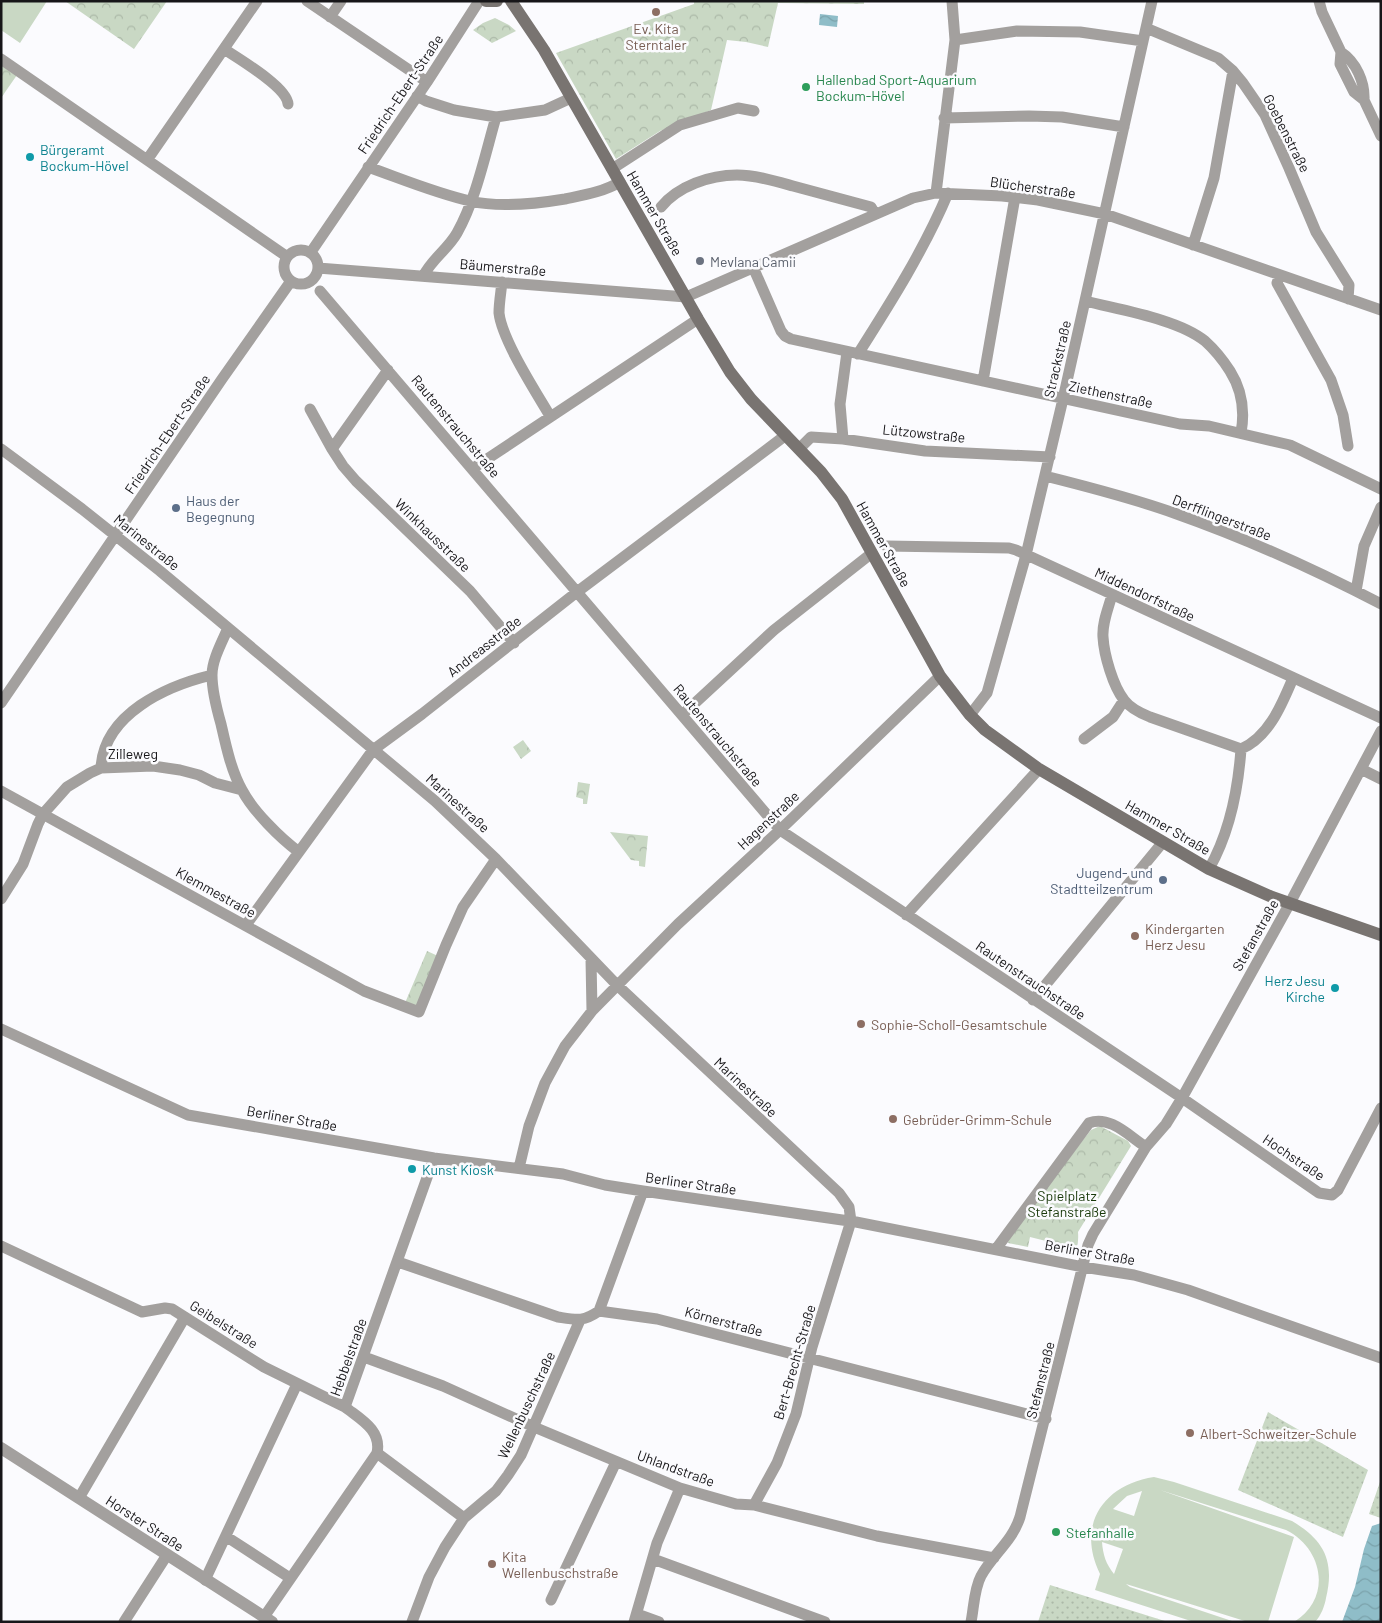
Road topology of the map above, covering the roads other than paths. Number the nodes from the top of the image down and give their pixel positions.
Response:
1 (256, 1) edge
2 (306, 1) edge
3 (341, 1) edge
4 (479, 1) edge
5 (486, 1) edge
6 (497, 1) edge
7 (511, 1) edge
8 (952, 1) edge
9 (1152, 1) edge
10 (1319, 1) edge
11 (330, 17) junction
12 (1146, 28) junction
13 (954, 40) junction
14 (1143, 41) junction
15 (224, 49) junction
16 (1, 59) edge
17 (1233, 71) junction
18 (427, 82) junction
19 (417, 96) junction
20 (571, 98) junction
21 (288, 104) dead end
22 (754, 111) dead end
23 (496, 117) junction
24 (944, 118) junction
25 (1124, 127) junction
26 (1381, 136) edge
27 (147, 160) junction
28 (368, 168) junction
29 (612, 169) junction
30 (620, 182) junction
31 (942, 193) junction
32 (1015, 197) junction
33 (471, 201) junction
34 (661, 207) dead end
35 (875, 214) junction
36 (1105, 214) junction
37 (1193, 244) junction
38 (310, 252) junction
39 (286, 256) junction
40 (753, 267) junction
41 (318, 268) junction
42 (424, 275) junction
43 (1280, 275) junction
44 (291, 281) junction
45 (502, 282) junction
46 (320, 290) dead end
47 (686, 297) junction
48 (1348, 299) junction
49 (1085, 301) junction
50 (1381, 310) edge
51 (698, 319) junction
52 (852, 353) junction
53 (388, 370) junction
54 (983, 381) junction
55 (1064, 399) junction
56 (310, 408) dead end
57 (550, 416) junction
58 (1241, 433) junction
59 (786, 435) junction
60 (843, 439) junction
61 (1348, 446) dead end
62 (800, 448) junction
63 (1, 449) edge
64 (332, 449) junction
65 (1050, 457) junction
66 (472, 468) junction
67 (1045, 476) junction
68 (1381, 489) edge
69 (1381, 507) edge
70 (115, 535) junction
71 (886, 546) dead end
72 (872, 553) junction
73 (1026, 555) junction
74 (1356, 591) junction
75 (577, 592) junction
76 (1112, 595) junction
77 (1381, 604) edge
78 (228, 628) junction
79 (514, 643) junction
80 (212, 675) junction
81 (940, 676) junction
82 (1294, 678) junction
83 (1, 681) edge
84 (11, 688) junction
85 (1124, 700) junction
86 (1, 703) edge
87 (682, 715) junction
88 (970, 715) junction
89 (1381, 718) edge
90 (1381, 731) edge
91 (1084, 738) dead end
92 (1241, 749) junction
93 (373, 750) junction
94 (101, 768) junction
95 (1039, 769) junction
96 (1360, 769) junction
97 (1381, 779) edge
98 (242, 790) junction
99 (1, 791) edge
100 (44, 814) junction
101 (780, 830) junction
102 (1163, 842) junction
103 (299, 852) junction
104 (496, 859) junction
105 (1209, 869) junction
106 (1, 899) edge
107 (1290, 903) junction
108 (906, 915) junction
109 (246, 925) junction
110 (1381, 935) edge
111 (591, 959) junction
112 (616, 986) junction
113 (1033, 1000) junction
114 (592, 1011) junction
115 (1, 1030) edge
116 (1182, 1098) junction
117 (1381, 1108) edge
118 (1146, 1147) junction
119 (434, 1158) junction
120 (519, 1168) junction
121 (643, 1191) junction
122 (850, 1221) junction
123 (1, 1246) edge
124 (996, 1249) junction
125 (398, 1262) junction
126 (1083, 1267) junction
127 (599, 1311) junction
128 (185, 1317) junction
129 (580, 1320) junction
130 (364, 1357) junction
131 (809, 1358) junction
132 (1381, 1358) edge
133 (297, 1384) junction
134 (345, 1407) junction
135 (1046, 1419) junction
136 (534, 1427) junction
137 (1, 1448) edge
138 (377, 1453) junction
139 (616, 1462) junction
140 (680, 1488) junction
141 (79, 1498) junction
142 (754, 1506) junction
143 (464, 1518) junction
144 (227, 1536) junction
145 (167, 1555) junction
146 (994, 1558) junction
147 (652, 1560) junction
148 (290, 1578) junction
149 (205, 1580) junction
150 (551, 1600) dead end
151 (636, 1618) edge
152 (268, 1619) edge
153 (124, 1622) edge
154 (412, 1622) edge
155 (659, 1622) edge
156 (825, 1622) edge
157 (971, 1622) edge

1 - 15 street
2 - 11 street
3 - 11 street
4 - 18 street, Friedrich-Ebert-Straße
5 - 6 main road
7 - 20 main road, Hammer Straße
8 - 13 street
9 - 12 street, Strackstraße
10 - 26 street
11 - 18 street
12 - 14 street, Strackstraße
12 - 17 street, Goebenstraße
13 - 14 street
13 - 24 street
14 - 25 street, Strackstraße
15 - 21 street
15 - 27 street
16 - 27 street
17 - 37 street
17 - 48 street, Goebenstraße
18 - 19 street, Friedrich-Ebert-Straße
19 - 23 street
19 - 28 street, Friedrich-Ebert-Straße
20 - 23 street
20 - 29 main road, Hammer Straße
22 - 29 street
23 - 33 street
24 - 25 street
24 - 31 street
25 - 36 street, Strackstraße
27 - 39 street
28 - 33 street
28 - 38 street, Friedrich-Ebert-Straße
29 - 30 main road, Hammer Straße
30 - 33 street
30 - 47 main road, Hammer Straße
31 - 32 street, Blücherstraße
31 - 35 street, Blücherstraße
31 - 52 street
32 - 36 street, Blücherstraße
32 - 54 street
33 - 42 street
34 - 35 street
35 - 40 street, Blücherstraße
36 - 37 street, Blücherstraße
36 - 49 street, Strackstraße
37 - 43 street, Blücherstraße
38 - 39 street
38 - 41 street
39 - 44 street
40 - 47 street, Blücherstraße
40 - 52 street, Ziethenstraße
41 - 42 street, Bäumerstraße
41 - 44 street
42 - 45 street, Bäumerstraße
43 - 48 street, Blücherstraße
43 - 61 street
44 - 70 street, Friedrich-Ebert-Straße
45 - 47 street, Bäumerstraße
45 - 57 street
46 - 53 street, Rautenstrauchstraße
47 - 51 main road, Hammer Straße
48 - 50 street, Blücherstraße
49 - 55 street, Strackstraße
49 - 58 street
51 - 57 street
51 - 59 main road, Hammer Straße
52 - 54 street, Ziethenstraße
52 - 60 street
53 - 64 street
53 - 66 street, Rautenstrauchstraße
54 - 55 street, Ziethenstraße
55 - 58 street, Ziethenstraße
55 - 65 street, Strackstraße
56 - 64 street, Winkhausstraße
57 - 66 street
58 - 68 street, Ziethenstraße
59 - 62 main road, Hammer Straße
59 - 75 street, Andreasstraße
60 - 62 street, Lützowstraße
60 - 65 street, Lützowstraße
62 - 72 main road, Hammer Straße
63 - 70 street, Marinestraße
64 - 79 street, Winkhausstraße
65 - 67 street, Strackstraße
66 - 75 street, Rautenstrauchstraße
67 - 73 street, Strackstraße
67 - 74 street, Derfflingerstraße
69 - 74 street
70 - 78 street, Marinestraße
70 - 84 street, Friedrich-Ebert-Straße
71 - 73 street, Middendorfstraße
72 - 81 main road, Hammer Straße
72 - 87 street
73 - 76 street, Middendorfstraße
73 - 88 street, Strackstraße
74 - 77 street, Derfflingerstraße
75 - 79 street, Andreasstraße
75 - 87 street, Rautenstrauchstraße
76 - 82 street, Middendorfstraße
76 - 85 street
78 - 80 street
78 - 93 street, Marinestraße
79 - 93 street, Andreasstraße
80 - 94 street
80 - 98 street
81 - 88 main road, Hammer Straße
81 - 101 street, Hagenstraße
82 - 89 street, Middendorfstraße
82 - 92 street
83 - 84 street
84 - 86 street, Friedrich-Ebert-Straße
85 - 91 street
85 - 92 street
87 - 101 street, Rautenstrauchstraße
88 - 95 main road, Hammer Straße
90 - 96 street, Stefanstraße
92 - 105 street
93 - 103 street, Andreasstraße
93 - 104 street, Marinestraße
94 - 98 street, Zilleweg
94 - 100 street, Zilleweg
95 - 102 main road, Hammer Straße
95 - 108 street
96 - 97 street
96 - 107 street, Stefanstraße
98 - 103 street
99 - 100 street, Klemmestraße
100 - 106 street, Zilleweg
100 - 109 street, Klemmestraße
101 - 108 street, Rautenstrauchstraße
101 - 112 street, Hagenstraße
102 - 105 main road, Hammer Straße
102 - 113 street
103 - 109 street, Andreasstraße
104 - 109 street, Klemmestraße
104 - 111 street, Marinestraße
105 - 107 main road, Hammer Straße
107 - 110 main road, Hammer Straße
107 - 116 street, Stefanstraße
108 - 113 street, Rautenstrauchstraße
111 - 112 street, Marinestraße
111 - 114 street
112 - 114 street
112 - 122 street, Marinestraße
113 - 116 street, Rautenstrauchstraße
114 - 120 street
115 - 119 street, Berliner Straße
116 - 117 street, Hochstraße
116 - 118 street, Stefanstraße
118 - 124 street
118 - 126 street, Stefanstraße
119 - 120 street, Berliner Straße
119 - 125 street, Hebbelstraße
120 - 121 street, Berliner Straße
121 - 122 street, Berliner Straße
121 - 127 street
122 - 124 street, Berliner Straße
122 - 131 street, Bert-Brecht-Straße
123 - 128 street, Geibelstraße
124 - 126 street, Berliner Straße
125 - 129 street
125 - 130 street, Hebbelstraße
126 - 132 street, Berliner Straße
126 - 135 street, Stefanstraße
127 - 129 street
127 - 131 street, Körnerstraße
128 - 133 street, Geibelstraße
128 - 141 street
129 - 136 street, Wellenbuschstraße
130 - 134 street, Hebbelstraße
130 - 136 street, Uhlandstraße
131 - 135 street, Körnerstraße
131 - 142 street, Bert-Brecht-Straße
133 - 134 street, Geibelstraße
133 - 144 street
134 - 138 street, Hebbelstraße
135 - 146 street, Stefanstraße
136 - 139 street, Uhlandstraße
136 - 143 street, Wellenbuschstraße
137 - 141 street, Horster Straße
138 - 143 street
138 - 148 street
139 - 140 street, Uhlandstraße
139 - 150 street
140 - 142 street, Uhlandstraße
140 - 147 street
141 - 145 street, Horster Straße
142 - 146 street, Uhlandstraße
143 - 154 street, Wellenbuschstraße
144 - 148 street
144 - 149 street
145 - 149 street, Horster Straße
145 - 153 street
146 - 157 street, Stefanstraße
147 - 151 street
147 - 156 street
148 - 152 street
149 - 152 street, Horster Straße
151 - 155 street

